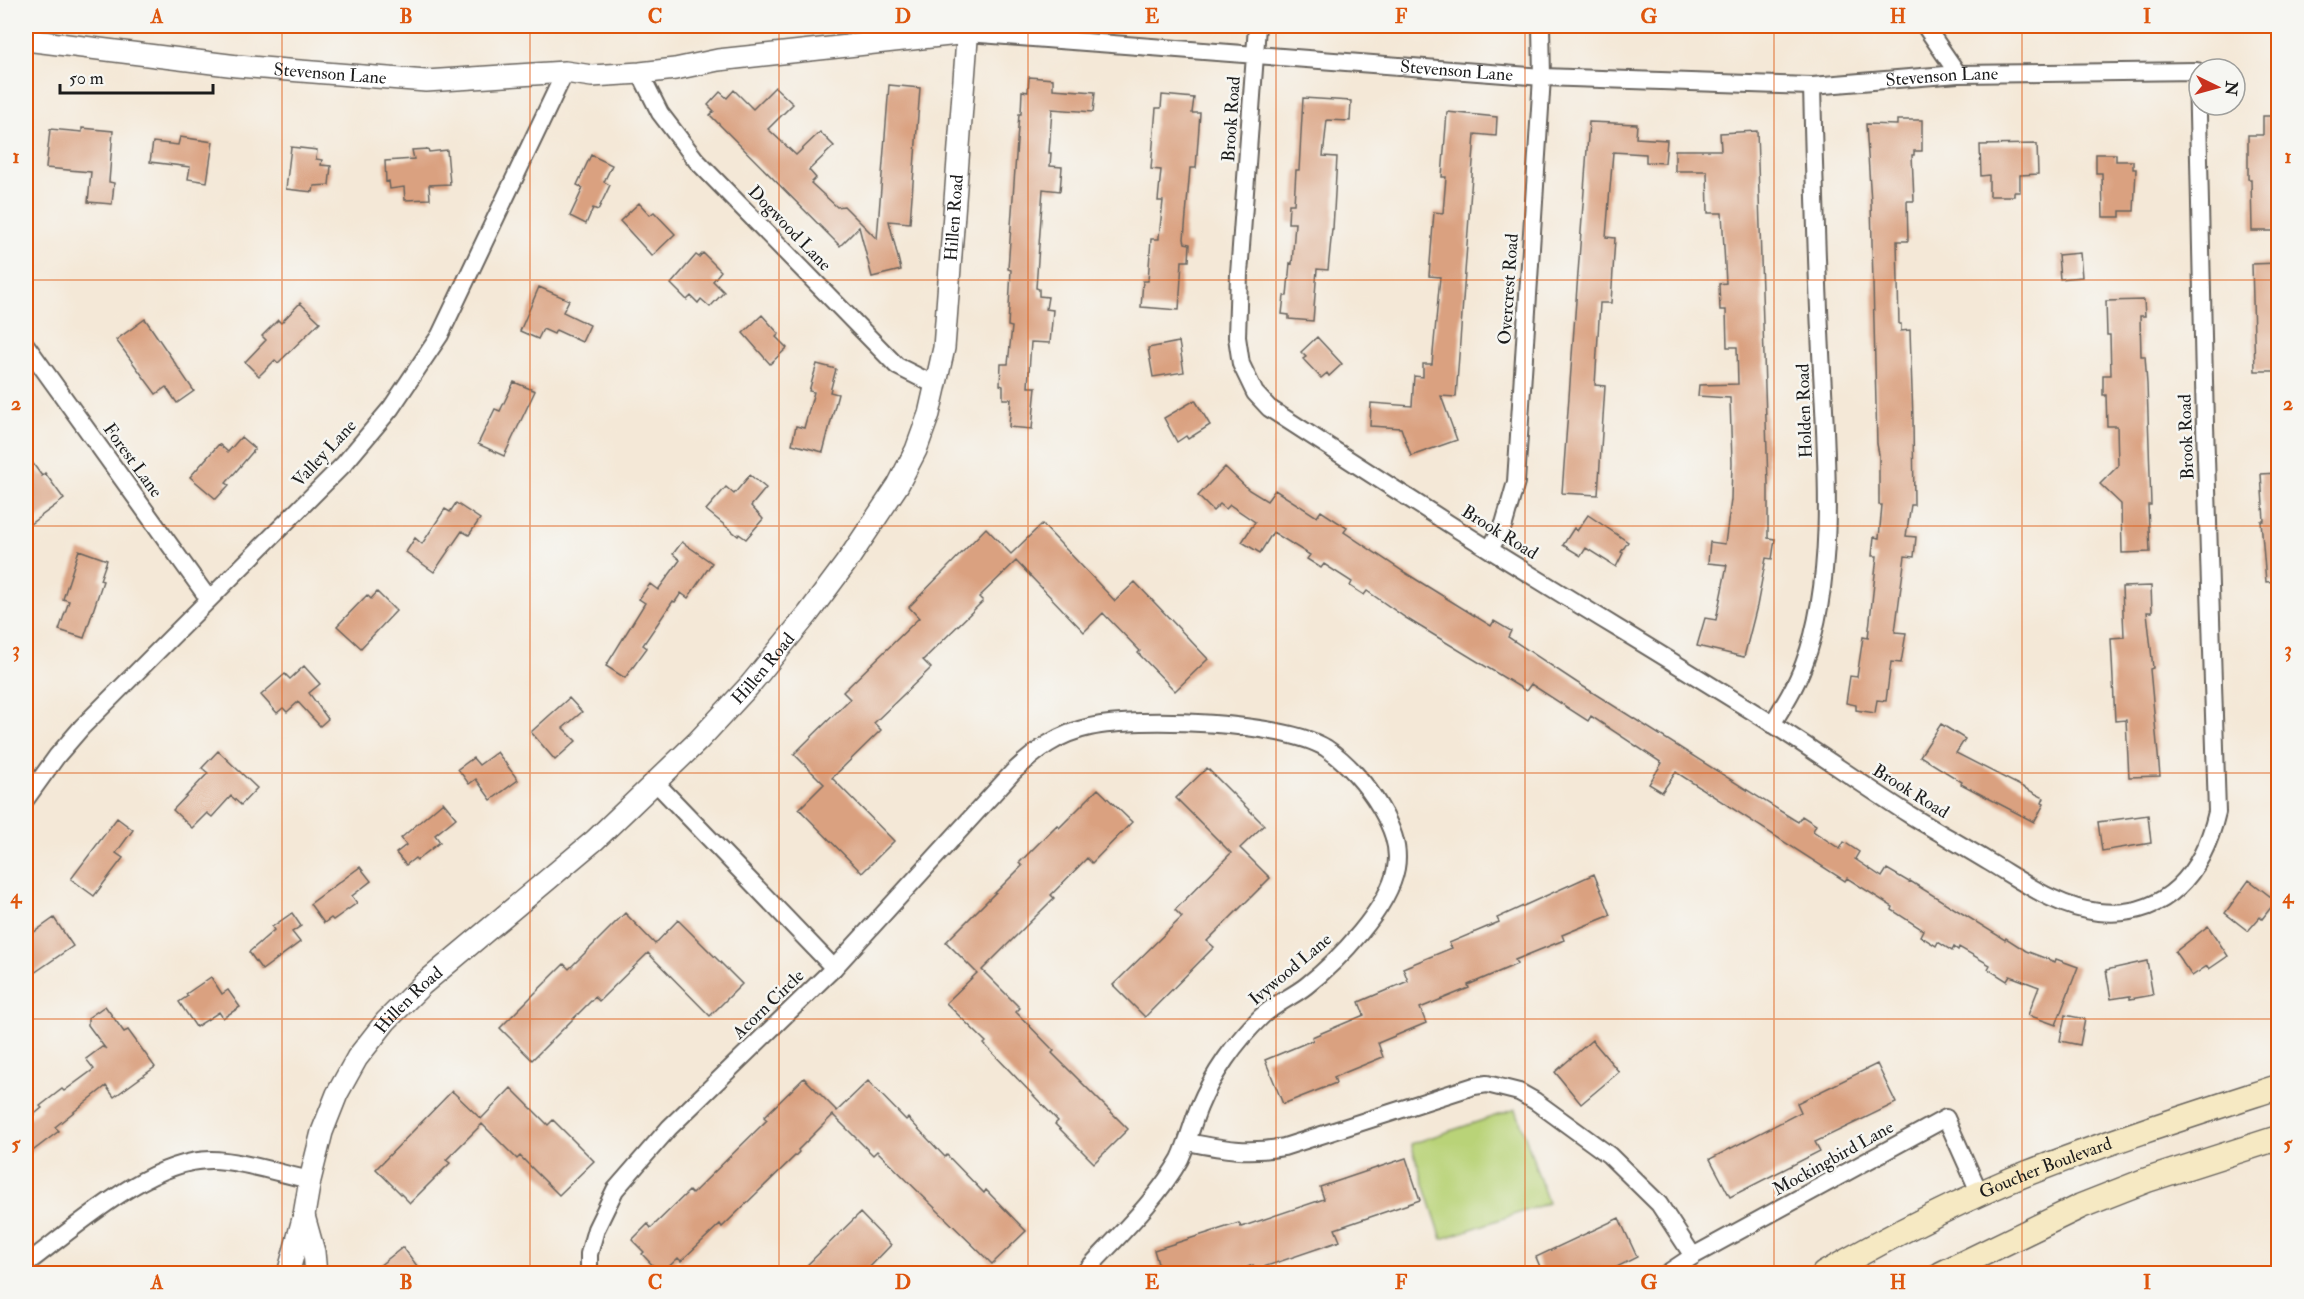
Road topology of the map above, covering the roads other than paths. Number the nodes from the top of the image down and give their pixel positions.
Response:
1 (1257, 26) edge
2 (1541, 26) edge
3 (1926, 26) edge
4 (968, 29) edge
5 (26, 40) edge
6 (1255, 54) junction
7 (718, 60) junction
8 (2187, 71) edge
9 (565, 72) junction
10 (640, 73) junction
11 (1958, 74) junction
12 (1542, 77) junction
13 (1812, 86) junction
14 (2198, 117) edge
15 (26, 345) edge
16 (937, 386) junction
17 (1490, 549) junction
18 (208, 598) junction
19 (1772, 724) junction
20 (656, 783) junction
21 (26, 799) edge
22 (834, 968) junction
23 (2278, 1087) edge
24 (2278, 1138) edge
25 (1187, 1142) junction
26 (310, 1180) junction
27 (1980, 1194) junction
28 (304, 1215) junction
29 (1693, 1256) junction
30 (26, 1264) edge
31 (288, 1274) edge
32 (316, 1274) edge
33 (589, 1274) edge
34 (1083, 1274) edge
35 (1666, 1274) edge
36 (1824, 1274) edge
37 (1941, 1274) edge

1 - 6 street, Brook Road
2 - 12 street, Overcrest Road
3 - 11 street
4 - 6 street, Stevenson Lane
4 - 7 street, Stevenson Lane
4 - 16 street, Hillen Road
5 - 9 street, Stevenson Lane
6 - 12 street, Stevenson Lane
6 - 17 street, Brook Road
7 - 9 street, Stevenson Lane
7 - 10 street, Stevenson Lane
8 - 11 street, Stevenson Lane
9 - 10 street, Stevenson Lane
9 - 18 street, Valley Lane
10 - 16 street, Dogwood Lane
11 - 13 street, Stevenson Lane
12 - 13 street, Stevenson Lane
12 - 17 street, Overcrest Road
13 - 19 street, Holden Road
14 - 19 street, Brook Road
15 - 18 street, Forest Lane
16 - 20 street, Hillen Road
17 - 19 street, Brook Road
18 - 21 street, Valley Lane
20 - 22 street, Acorn Circle
20 - 26 street, Hillen Road
22 - 25 street, Ivywood Lane
22 - 33 street, Acorn Circle
23 - 27 main road, Goucher Boulevard
24 - 37 main road
25 - 29 street
25 - 34 street
26 - 28 street, Hillen Road
26 - 30 street
27 - 29 street, Mockingbird Lane
27 - 36 main road, Goucher Boulevard
28 - 31 street, Hillen Road
28 - 32 street
29 - 35 street, Mockingbird Lane

